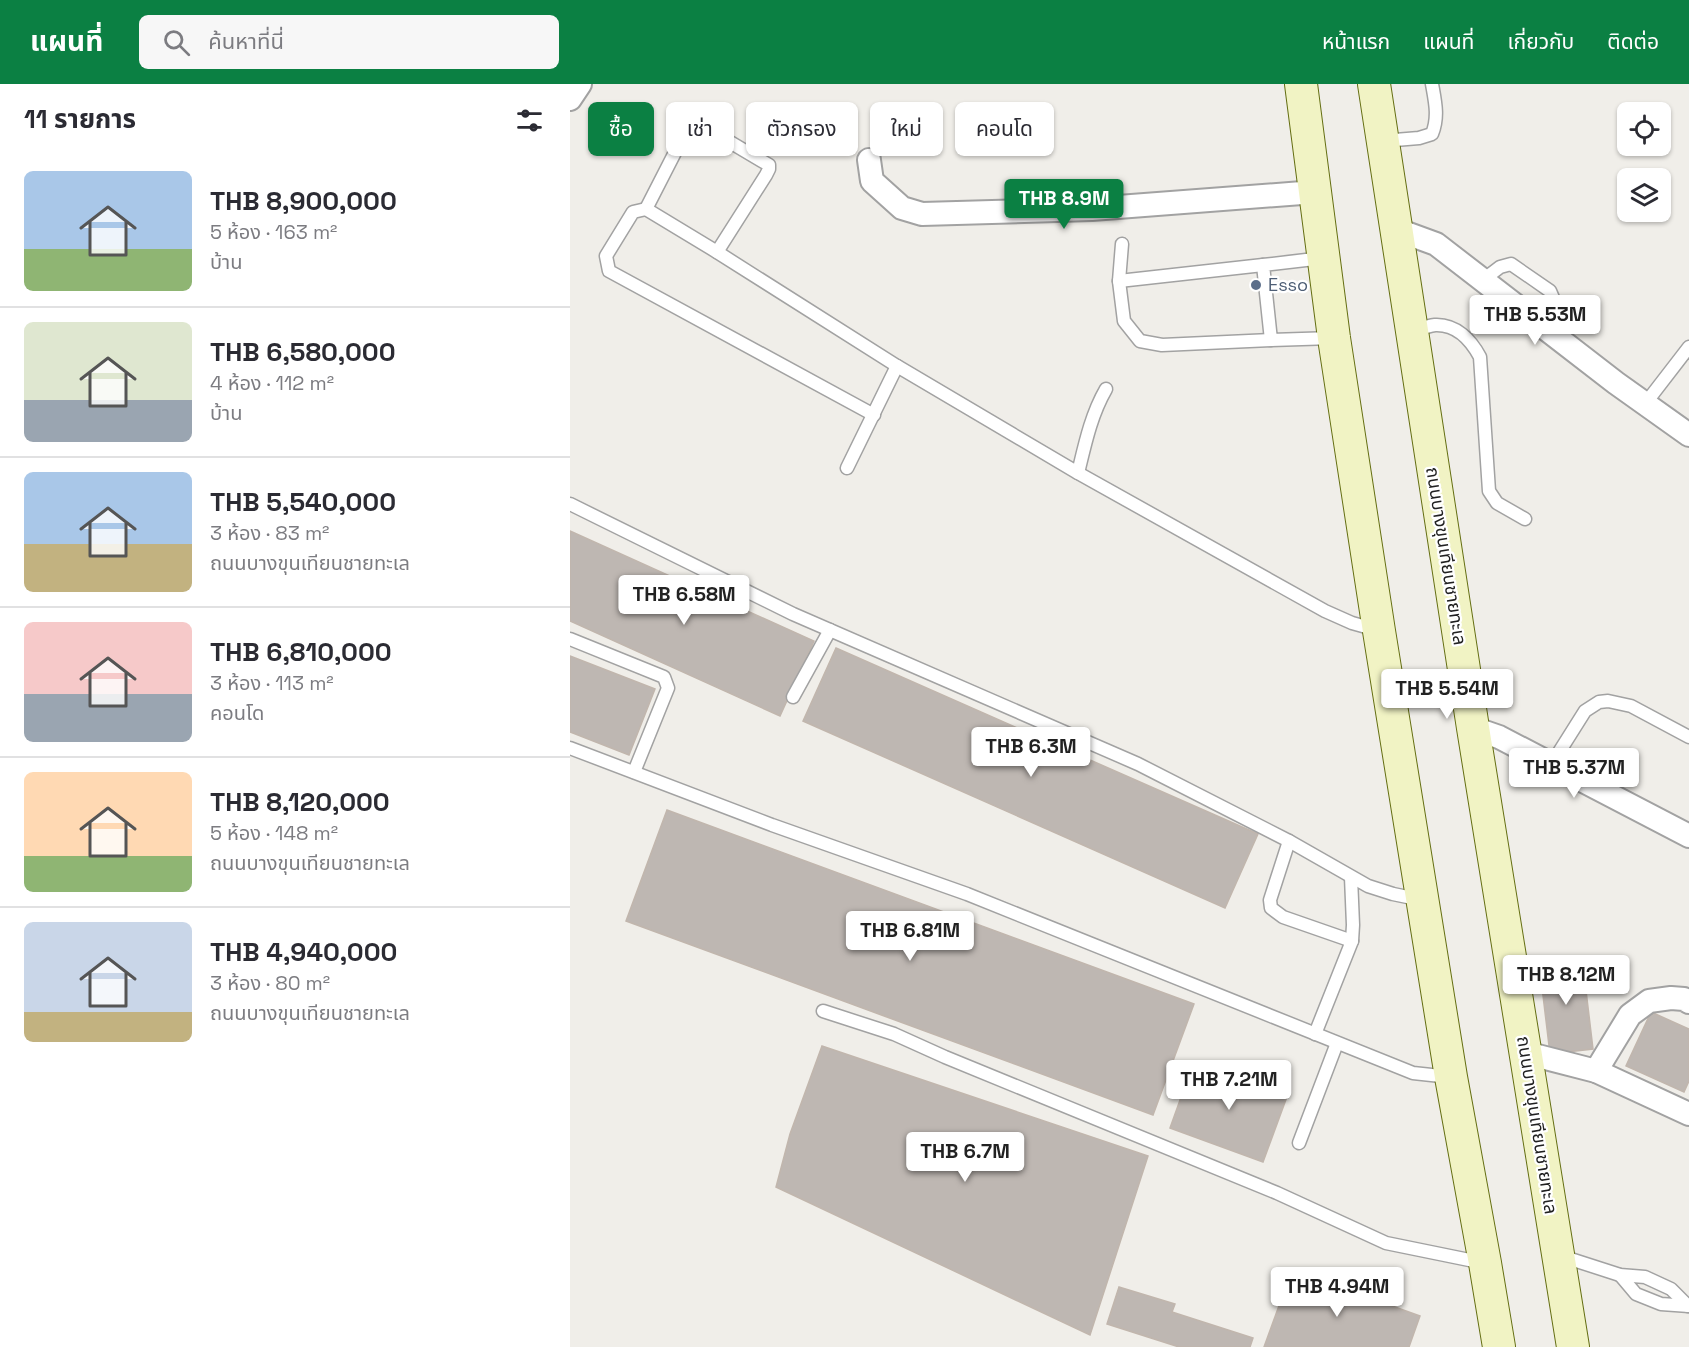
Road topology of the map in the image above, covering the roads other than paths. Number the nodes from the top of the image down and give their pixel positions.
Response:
1 (580, 84) edge
2 (1301, 84) edge
3 (1374, 84) edge
4 (1432, 84) edge
5 (570, 99) edge
6 (1382, 141) junction
7 (869, 160) dead end
8 (1315, 192) junction
9 (646, 209) junction
10 (1395, 229) junction
11 (1122, 244) dead end
12 (717, 252) junction
13 (1324, 258) junction
14 (1263, 265) junction
15 (1483, 280) junction
16 (1119, 281) junction
17 (1539, 324) junction
18 (1411, 331) junction
19 (1334, 338) junction
20 (1271, 340) junction
21 (1689, 347) edge
22 (897, 366) junction
23 (1106, 389) dead end
24 (1645, 404) junction
25 (874, 415) junction
26 (1689, 435) edge
27 (847, 468) dead end
28 (1078, 473) junction
29 (570, 504) edge
30 (1525, 519) dead end
31 (830, 630) junction
32 (1379, 631) junction
33 (570, 639) edge
34 (793, 697) dead end
35 (1473, 728) junction
36 (1689, 737) edge
37 (570, 748) edge
38 (1551, 765) junction
39 (634, 772) junction
40 (1689, 836) edge
41 (1289, 841) junction
42 (1351, 877) junction
43 (1423, 900) junction
44 (1352, 941) junction
45 (1689, 1002) edge
46 (823, 1011) dead end
47 (1315, 1034) junction
48 (1337, 1043) junction
49 (1526, 1053) junction
50 (1596, 1071) junction
51 (1451, 1077) junction
52 (1689, 1114) edge
53 (1299, 1143) dead end
54 (1558, 1255) junction
55 (1485, 1263) junction
56 (1620, 1275) junction
57 (1688, 1306) edge
58 (1498, 1347) edge
59 (1576, 1347) edge

1 - 5 street
2 - 8 main road
3 - 6 main road, ถนนบางขุนเทียนชายทะเล
4 - 6 lane
6 - 10 main road, ถนนบางขุนเทียนชายทะเล
7 - 8 street
8 - 13 main road
9 - 12 lane
9 - 12 lane
9 - 25 lane
10 - 15 street
10 - 18 main road, ถนนบางขุนเทียนชายทะเล
11 - 16 lane
12 - 22 lane
13 - 14 lane
13 - 19 main road
14 - 16 lane
14 - 20 lane
15 - 17 street
15 - 17 lane
16 - 20 lane
17 - 24 street
18 - 30 lane
18 - 35 main road, ถนนบางขุนเทียนชายทะเล
19 - 20 lane
19 - 32 main road
21 - 24 lane
22 - 25 lane
22 - 28 lane
23 - 28 lane
24 - 26 street
25 - 27 lane
28 - 32 lane
29 - 31 lane
31 - 34 lane
31 - 41 lane
32 - 43 main road
33 - 39 lane
35 - 38 street
35 - 49 main road, ถนนบางขุนเทียนชายทะเล
36 - 38 lane
37 - 39 lane
38 - 40 street
39 - 47 lane
41 - 42 lane
41 - 44 lane
42 - 43 lane
42 - 44 lane
43 - 51 main road
44 - 47 lane
45 - 50 street
46 - 55 lane
47 - 48 lane
48 - 51 lane
48 - 53 lane
49 - 50 street
49 - 54 main road, ถนนบางขุนเทียนชายทะเล
50 - 52 street
51 - 55 main road
54 - 56 lane
54 - 59 main road, ถนนบางขุนเทียนชายทะเล
55 - 58 main road
56 - 57 lane
56 - 57 lane

